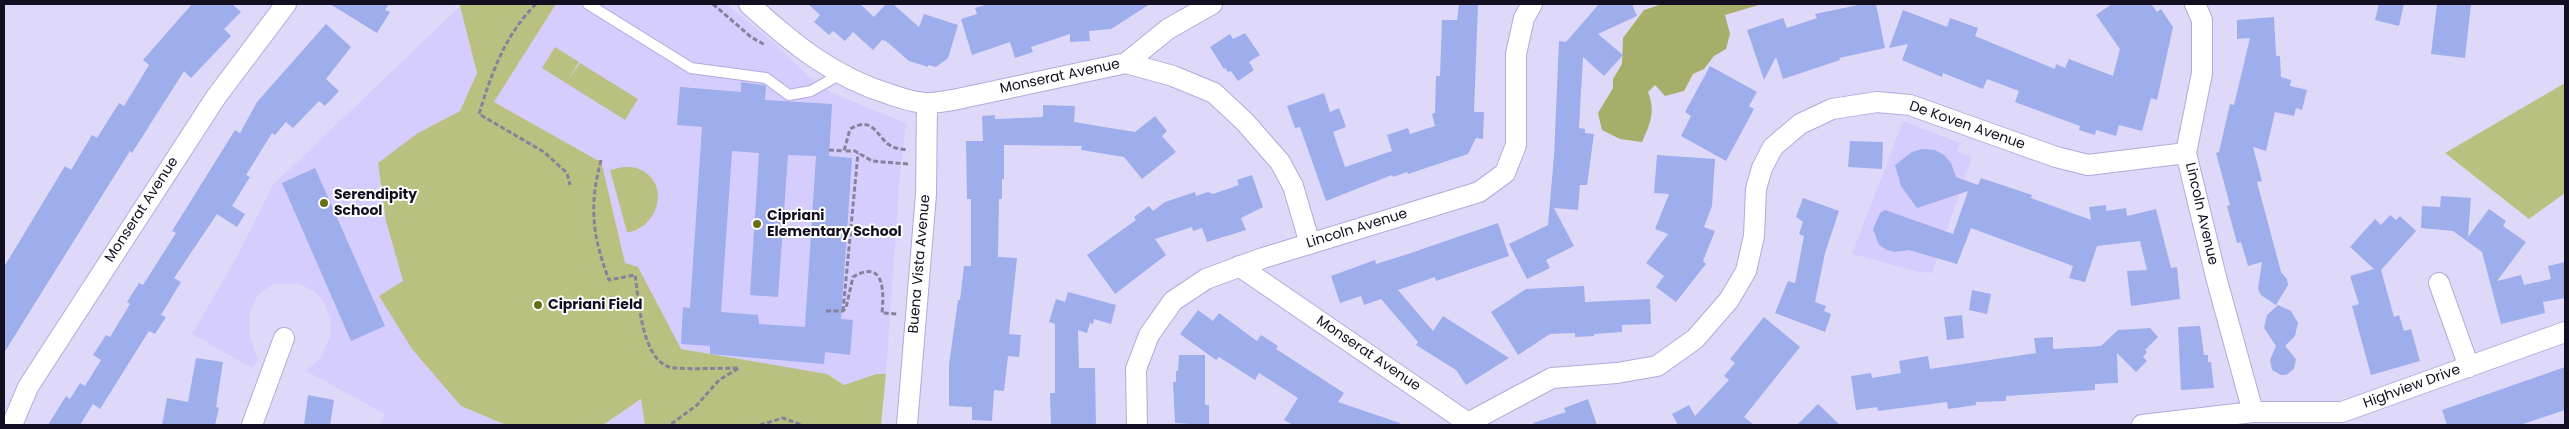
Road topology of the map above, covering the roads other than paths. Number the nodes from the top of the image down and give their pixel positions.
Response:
1 (286, 4) edge
2 (588, 4) edge
3 (749, 4) edge
4 (1212, 4) edge
5 (1532, 4) edge
6 (2196, 4) edge
7 (1126, 63) junction
8 (839, 75) junction
9 (927, 103) junction
10 (2186, 153) junction
11 (1310, 244) junction
12 (1239, 266) junction
13 (2439, 283) dead end
14 (2565, 332) edge
15 (284, 338) dead end
16 (2469, 367) junction
17 (2253, 412) junction
18 (1468, 424) edge
19 (12, 425) edge
20 (252, 425) edge
21 (907, 425) edge
22 (1137, 425) edge
23 (2142, 425) edge

1 - 19 street, Monserat Avenue
2 - 8 lane
3 - 8 street, Monserat Avenue
4 - 7 street
5 - 11 street, Lincoln Avenue
6 - 10 street, Lincoln Avenue
7 - 9 street, Monserat Avenue
7 - 11 street, Monserat Avenue
8 - 9 street, Monserat Avenue
9 - 21 street, Buena Vista Avenue
10 - 17 street, Lincoln Avenue
10 - 18 street, De Koven Avenue
11 - 12 street, Lincoln Avenue
12 - 18 street, Monserat Avenue
12 - 22 street, Lincoln Avenue
13 - 16 street
14 - 16 street, Highview Drive
15 - 20 street
16 - 17 street, Highview Drive
17 - 23 street, Highview Drive

